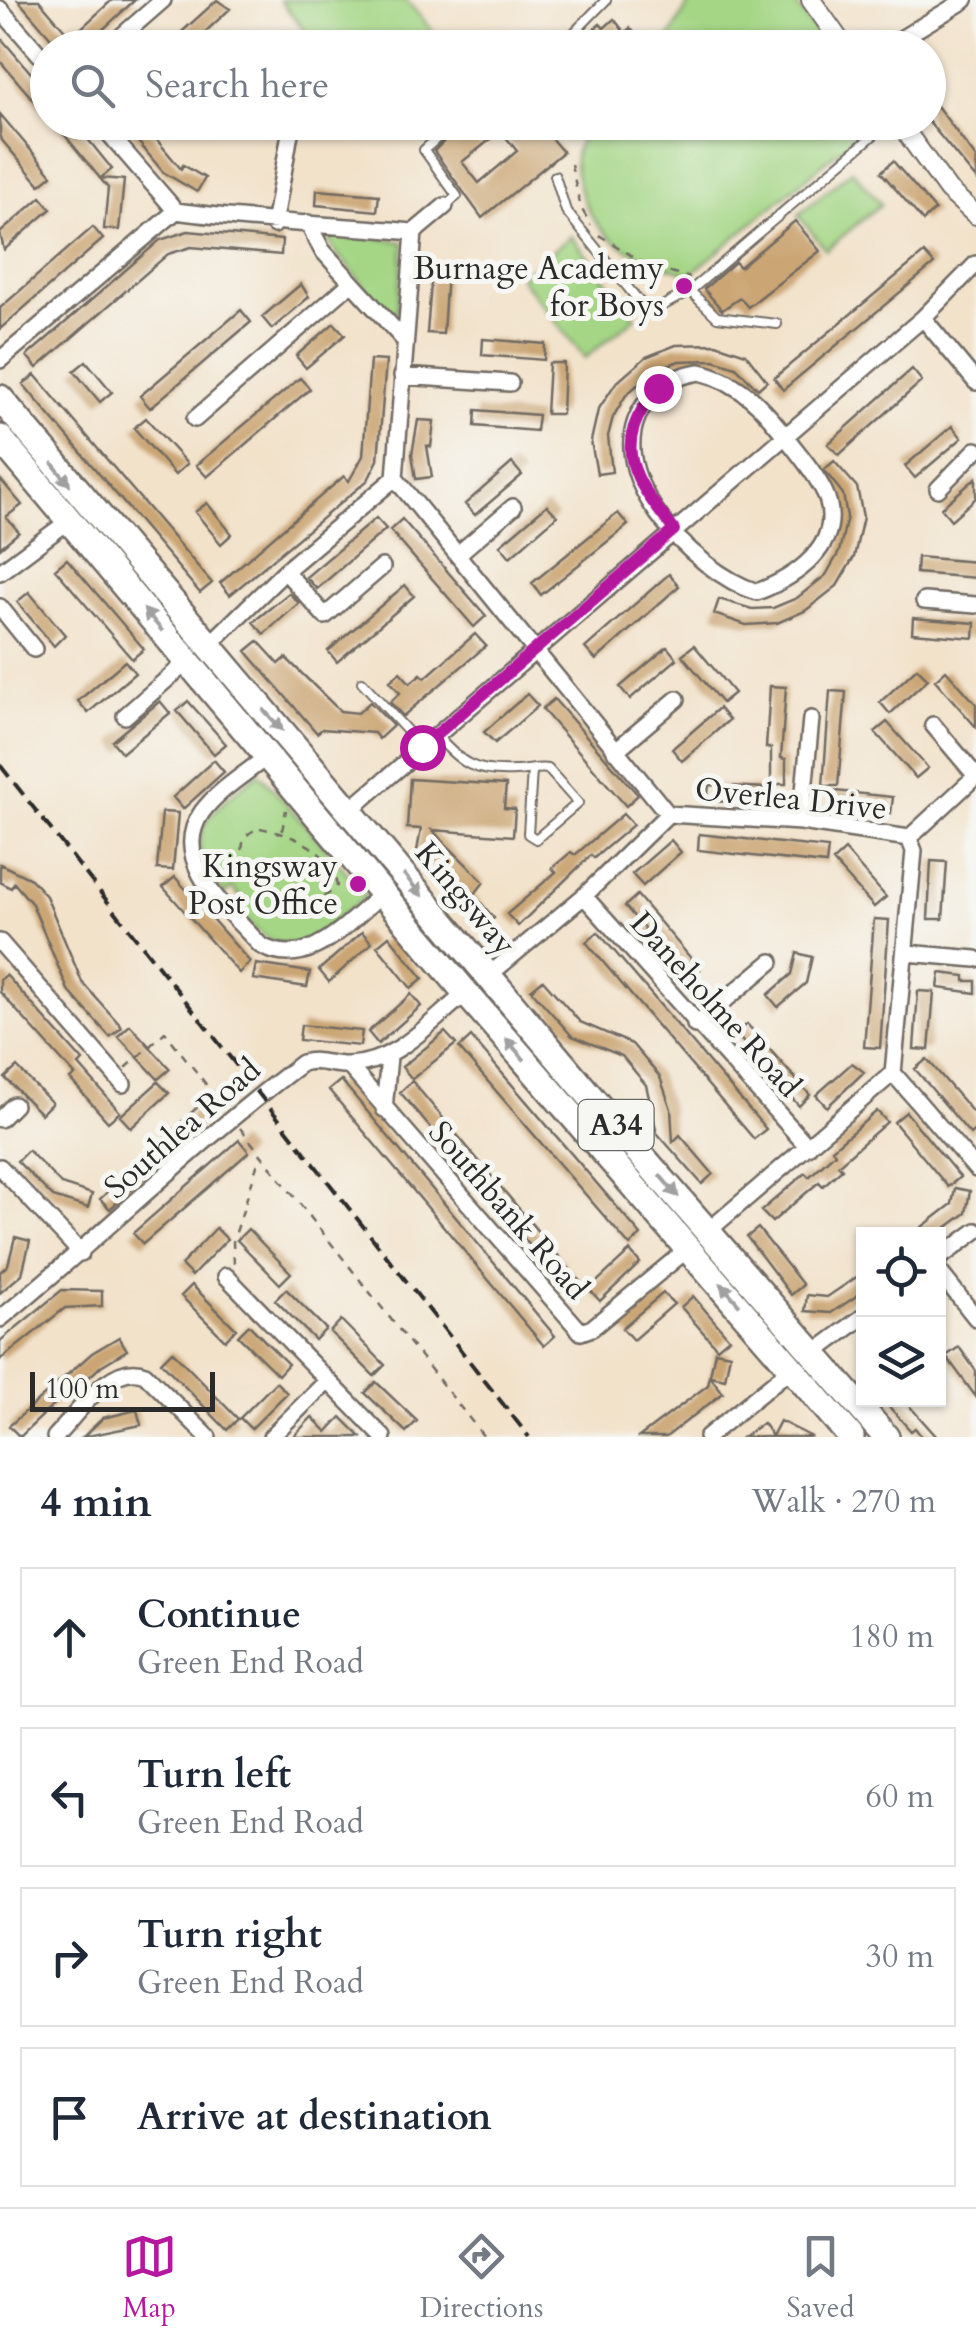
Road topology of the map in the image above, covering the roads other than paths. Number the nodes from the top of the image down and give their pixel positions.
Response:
1 (163, 0) edge
2 (811, 0) edge
3 (966, 0) edge
4 (611, 2) edge
5 (0, 9) edge
6 (129, 30) edge
7 (579, 30) edge
8 (832, 30) edge
9 (916, 30) edge
10 (30, 43) edge
11 (115, 140) edge
12 (289, 140) edge
13 (435, 140) edge
14 (868, 140) edge
15 (912, 140) edge
16 (555, 176) dead end
17 (445, 206) joint
18 (176, 210) junction
19 (976, 215) edge
20 (308, 223) junction
21 (274, 224) junction
22 (414, 232) junction
23 (976, 264) edge
24 (350, 284) junction
25 (694, 288) junction
26 (923, 318) junction
27 (777, 324) dead end
28 (404, 340) junction
29 (0, 360) edge
30 (402, 376) junction
31 (976, 382) edge
32 (510, 383) dead end
33 (0, 398) edge
34 (196, 419) dead end
35 (784, 434) junction
36 (0, 438) edge
37 (976, 450) edge
38 (395, 478) junction
39 (938, 489) dead end
40 (513, 507) dead end
41 (70, 520) junction
42 (674, 530) junction
43 (458, 554) junction
44 (382, 566) dead end
45 (285, 571) junction
46 (0, 572) edge
47 (924, 601) dead end
48 (976, 605) edge
49 (0, 607) edge
50 (34, 649) dead end
51 (532, 651) junction
52 (198, 654) junction
53 (362, 682) dead end
54 (677, 699) dead end
55 (125, 716) dead end
56 (811, 719) dead end
57 (934, 725) dead end
58 (436, 735) junction
59 (422, 747) junction
60 (615, 751) junction
61 (269, 755) junction
62 (532, 770) junction
63 (976, 776) edge
64 (668, 814) junction
65 (340, 818) junction
66 (800, 822) junction
67 (908, 838) junction
68 (383, 893) junction
69 (584, 896) junction
70 (0, 942) edge
71 (907, 953) junction
72 (976, 958) edge
73 (770, 962) dead end
74 (489, 975) junction
75 (466, 993) junction
76 (695, 1024) junction
77 (389, 1057) junction
78 (348, 1066) junction
79 (894, 1073) junction
80 (120, 1080) road end
81 (14, 1105) dead end
82 (384, 1109) junction
83 (0, 1119) edge
84 (808, 1148) junction
85 (0, 1167) edge
86 (976, 1169) edge
87 (976, 1232) edge
88 (699, 1239) junction
89 (82, 1253) junction
90 (946, 1253) edge
91 (946, 1280) edge
92 (230, 1281) road end
93 (863, 1317) edge
94 (976, 1318) edge
95 (0, 1319) edge
96 (804, 1360) junction
97 (328, 1380) junction
98 (55, 1437) edge
99 (208, 1437) edge
100 (270, 1437) edge
101 (383, 1437) edge
102 (706, 1437) edge
103 (852, 1437) edge
104 (886, 1437) edge

1 - 6 street
2 - 8 street
3 - 9 street
4 - 7 lane
5 - 10 street
11 - 18 street
12 - 21 street
13 - 17 lane
14 - 25 lane
15 - 19 street
16 - 25 lane
17 - 22 street
18 - 21 street
18 - 29 street
20 - 21 street
20 - 22 street
20 - 24 street
22 - 28 street
23 - 26 street
24 - 28 street
24 - 34 street
25 - 27 lane
26 - 31 street
26 - 35 street
28 - 30 street
30 - 32 street
30 - 38 street
33 -> 52 highway, Kingsway / A34
35 - 42 street
35 - 42 street
35 - 42 street
36 - 41 highway, Kingsway / A34
37 - 39 street
38 - 43 street, Overlea Drive
38 - 45 street
40 - 43 street
41 - 46 street
52 -> 41 highway, Kingsway / A34
42 - 51 street
43 - 51 street, Overlea Drive
44 - 45 street
45 - 52 street
47 - 48 street
49 - 50 street
51 - 58 street
51 - 60 street, Overlea Drive
52 - 55 street
52 - 61 highway, Kingsway / A34
52 -> 65 highway, Kingsway / A34
53 - 59 lane
54 - 60 street
56 - 66 street
57 - 63 street
58 - 59 street
58 - 62 lane
59 - 65 street
60 - 64 street, Overlea Drive
61 - 65 highway, Kingsway / A34
61 - 68 street
62 - 62 lane
63 - 67 street, Overlea Drive
64 - 66 street, Overlea Drive
64 - 69 street
65 - 68 highway, Kingsway / A34
65 -> 74 highway, Kingsway / A34
66 - 67 street, Overlea Drive
67 - 71 street
68 - 75 highway, Kingsway / A34
69 - 74 street
69 - 76 street, Daneholme Road
70 - 80 street
71 - 72 street
71 - 79 street
73 - 76 street
74 -> 88 highway, Kingsway / A34
75 - 77 street, Southlea Road
88 -> 75 highway, Kingsway / A34
76 - 84 street, Daneholme Road
77 - 78 street, Southlea Road
77 - 82 street, Southbank Road
78 - 82 street, Southbank Road
78 - 89 street, Southlea Road
79 - 84 street
79 - 86 street
81 - 83 street
82 - 88 street, Southbank Road
84 - 88 street
85 - 89 street
87 - 90 street
88 - 96 highway, Kingsway / A34
89 - 95 street, Southlea Road
91 - 94 street
92 - 97 street
93 - 96 street
96 - 102 street
96 - 103 highway, Kingsway / A34
96 - 104 highway, Kingsway / A34
97 - 100 street
97 - 101 street
98 - 99 street

